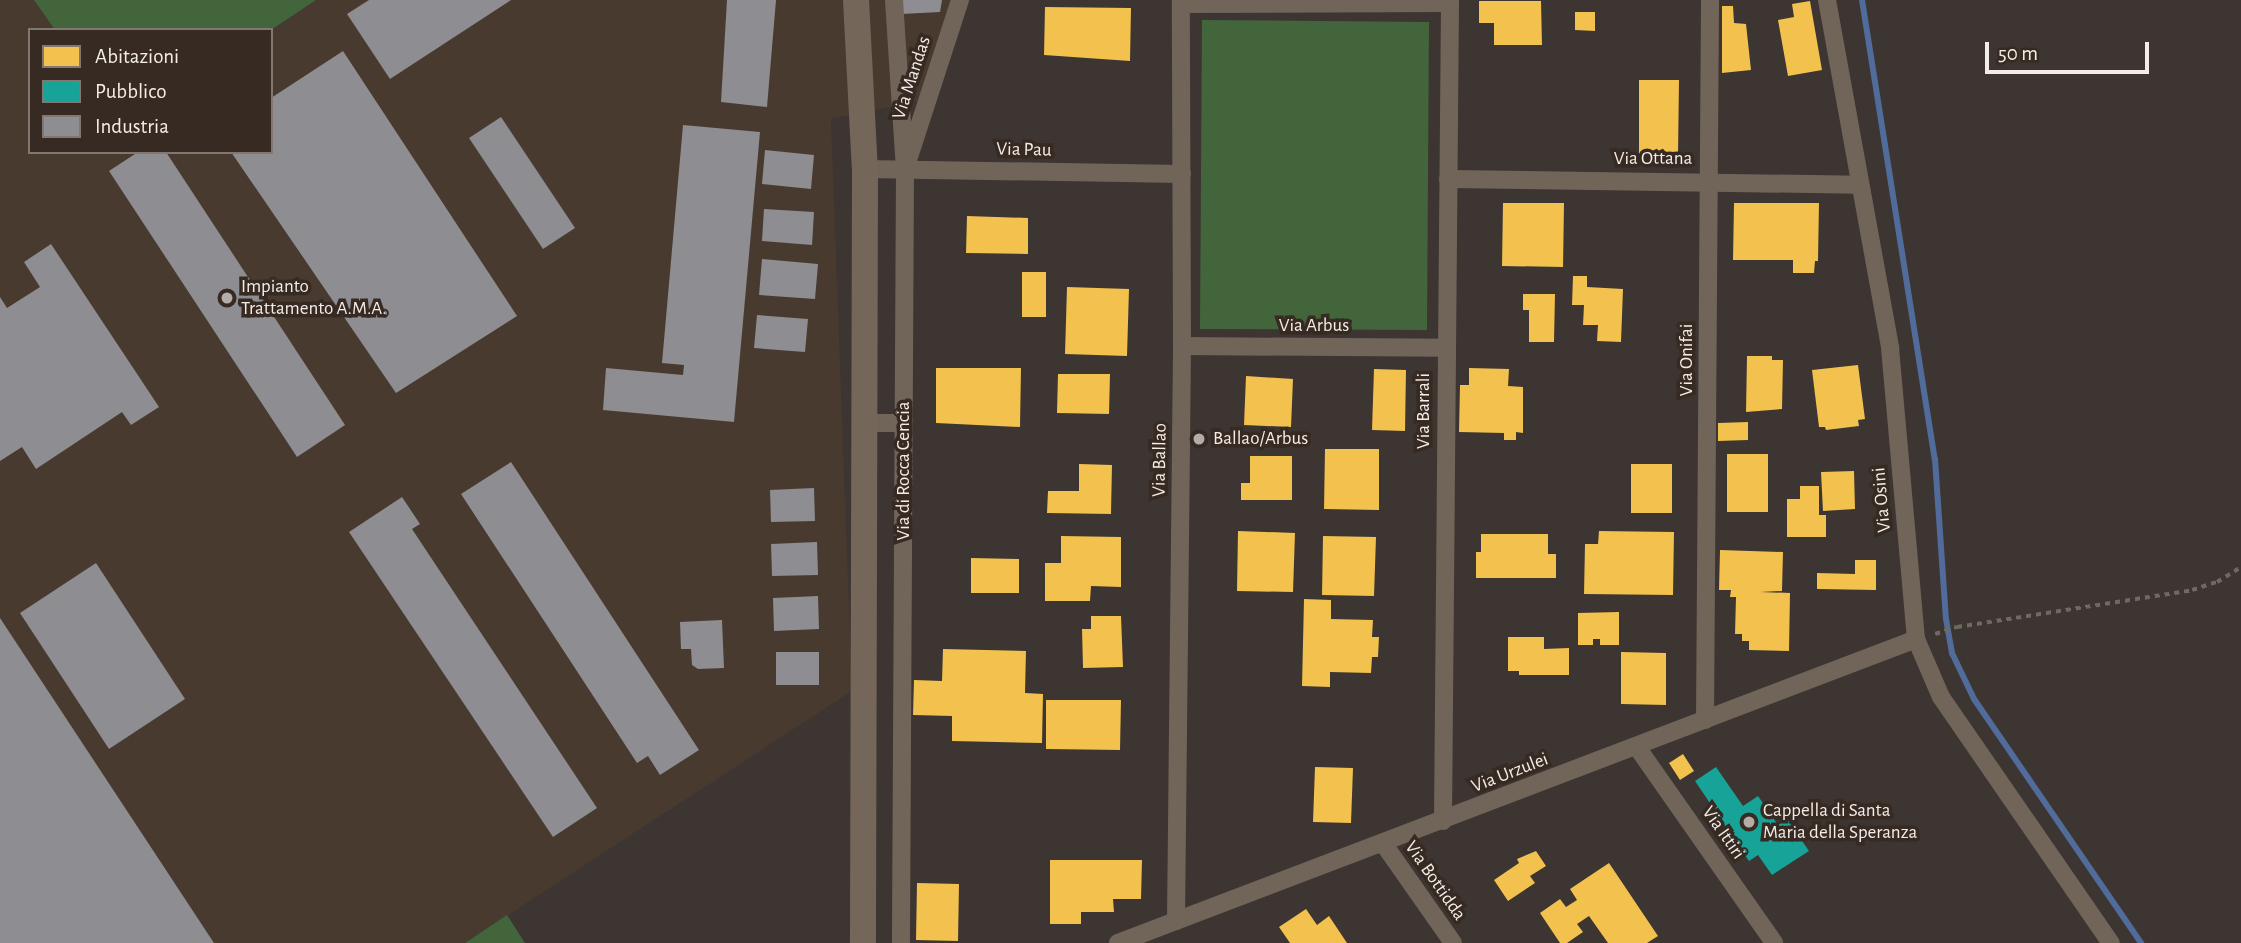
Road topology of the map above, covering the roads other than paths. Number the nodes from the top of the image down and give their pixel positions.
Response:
1 (856, 0) edge
2 (894, 0) edge
3 (960, 0) edge
4 (1710, 0) edge
5 (1827, 0) edge
6 (1181, 2) edge
7 (1450, 2) edge
8 (865, 169) junction
9 (905, 170) junction
10 (1182, 174) junction
11 (1448, 179) junction
12 (1709, 181) junction
13 (1859, 185) junction
14 (1182, 346) junction
15 (1446, 348) junction
16 (866, 423) junction
17 (904, 423) junction
18 (1916, 639) junction
19 (1705, 720) junction
20 (1637, 747) junction
21 (1443, 821) junction
22 (1383, 844) junction
23 (1176, 921) junction
24 (1124, 942) edge
25 (863, 943) edge
26 (901, 943) edge
27 (1453, 943) edge
28 (1774, 943) edge
29 (2111, 943) edge

1 - 8 main road, Via di Rocca Cencia
2 - 9 street, Via di Rocca Cencia
3 - 9 street, Via Mandas
4 - 12 street, Via Onifai
5 - 13 street, Via Osini
6 - 7 street
6 - 10 street, Via Ballao
7 - 11 street, Via Barrali
8 - 9 street, Via Pau
8 - 16 main road, Via di Rocca Cencia
9 - 10 street, Via Pau
9 - 17 street, Via di Rocca Cencia
10 - 14 street, Via Ballao
11 - 12 street, Via Ottana
11 - 15 street, Via Barrali
12 - 13 street, Via Ottana
12 - 19 street, Via Onifai
13 - 18 street, Via Osini
14 - 15 street, Via Arbus
14 - 23 street, Via Ballao
15 - 21 street, Via Barrali
16 - 17 street
16 - 25 main road, Via di Rocca Cencia
17 - 26 street, Via di Rocca Cencia
18 - 19 street, Via Urzulei
18 - 29 street, Via Osini
19 - 20 street, Via Urzulei
20 - 21 street, Via Urzulei
20 - 28 street, Via Ittiri
21 - 22 street, Via Urzulei
22 - 23 street, Via Urzulei
22 - 27 street, Via Bottidda
23 - 24 street, Via Urzulei

